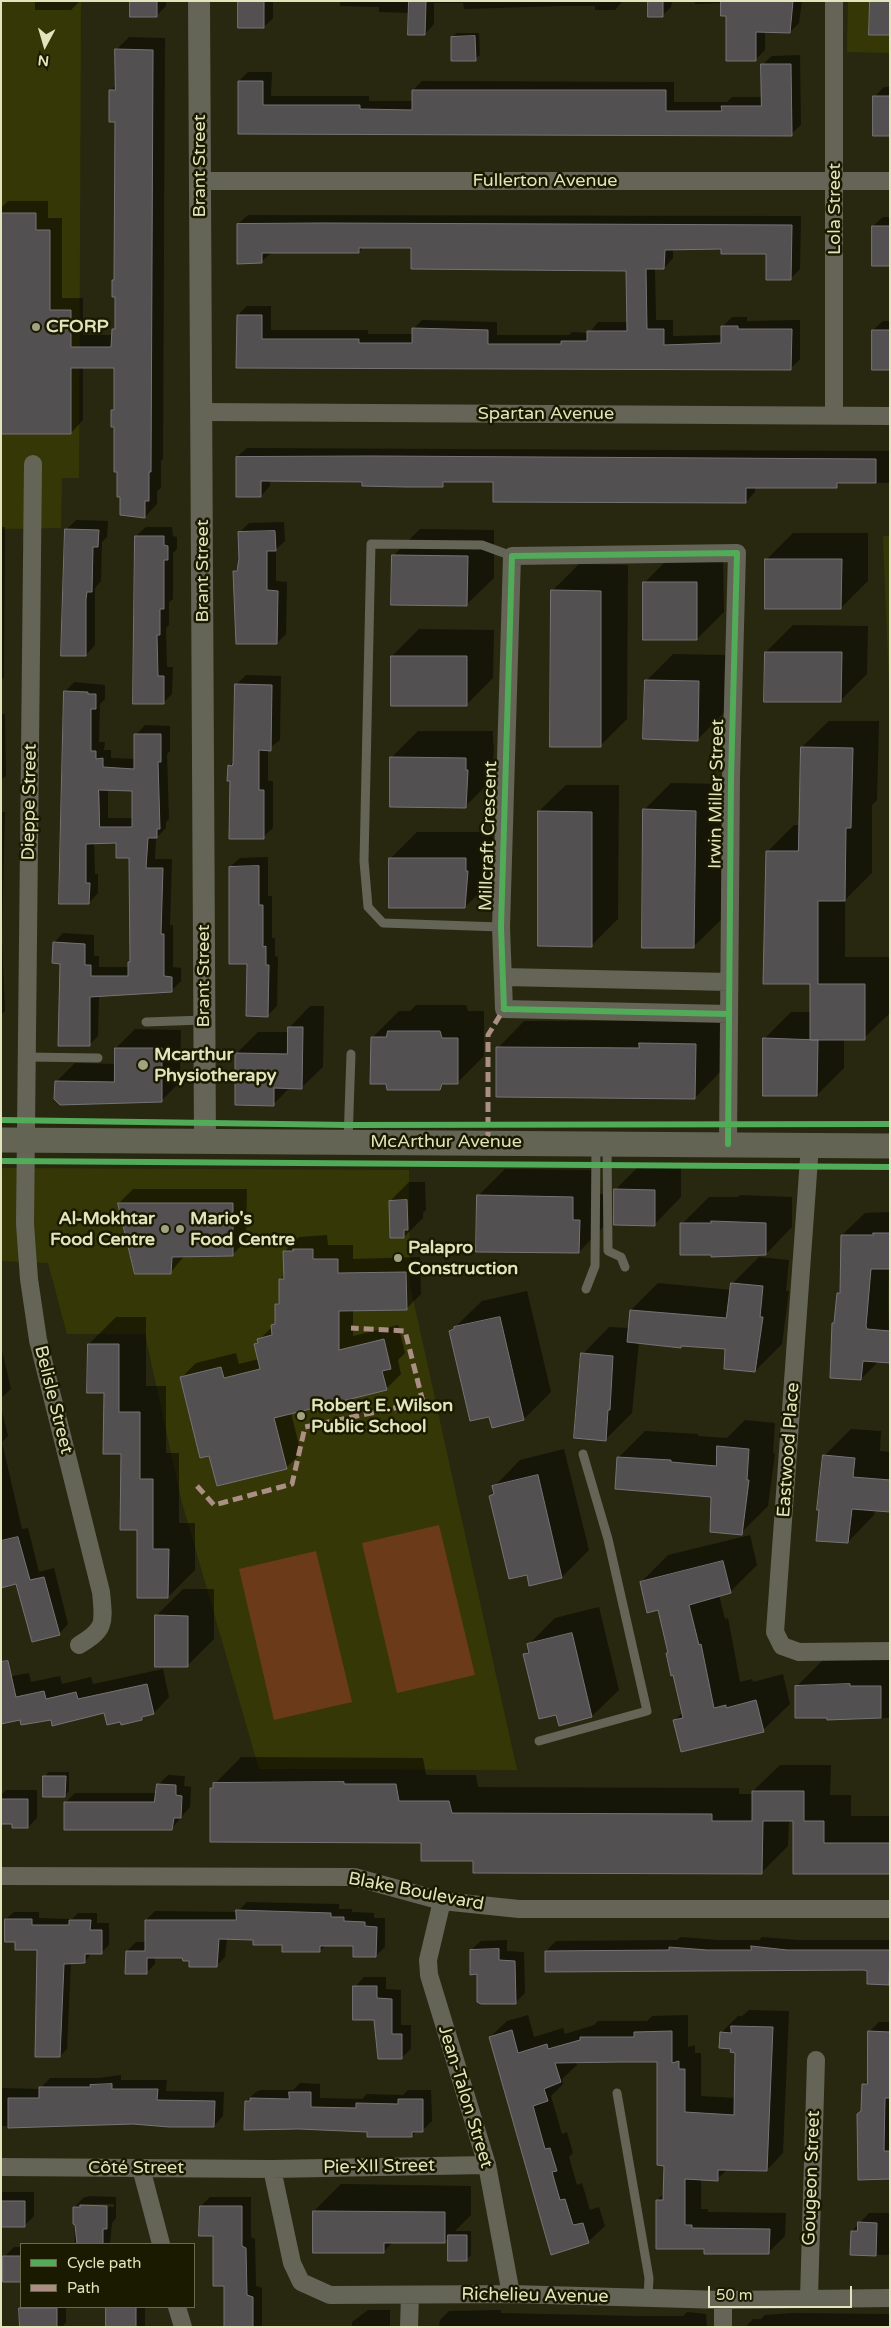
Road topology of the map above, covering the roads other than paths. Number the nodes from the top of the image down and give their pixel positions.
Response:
1 (199, 1) edge
2 (834, 1) edge
3 (199, 181) junction
4 (890, 181) edge
5 (835, 182) junction
6 (203, 412) junction
7 (834, 416) junction
8 (890, 416) edge
9 (33, 464) dead end
10 (512, 556) junction
11 (501, 927) junction
12 (504, 977) junction
13 (729, 982) junction
14 (729, 1014) junction
15 (204, 1020) junction
16 (146, 1022) dead end
17 (351, 1054) dead end
18 (26, 1057) junction
19 (98, 1058) dead end
20 (13, 1140) edge
21 (205, 1141) junction
22 (348, 1142) junction
23 (602, 1144) junction
24 (728, 1144) junction
25 (810, 1145) junction
26 (890, 1146) edge
27 (625, 1267) dead end
28 (586, 1289) dead end
29 (583, 1454) dead end
30 (79, 1645) dead end
31 (890, 1651) edge
32 (539, 1740) dead end
33 (1, 1876) edge
34 (442, 1901) junction
35 (890, 1909) edge
36 (816, 2060) dead end
37 (617, 2093) dead end
38 (487, 2165) junction
39 (1, 2167) edge
40 (141, 2168) junction
41 (272, 2169) junction
42 (161, 2243) edge
43 (510, 2294) junction
44 (410, 2295) junction
45 (648, 2297) junction
46 (809, 2297) junction
47 (890, 2298) edge
48 (723, 2300) junction
49 (178, 2308) edge
50 (183, 2327) edge
51 (410, 2327) edge
52 (723, 2327) edge

1 - 3 street, Brant Street
2 - 5 street, Lola Street
3 - 5 street, Fullerton Avenue
3 - 6 street, Brant Street
4 - 5 street, Fullerton Avenue
5 - 7 street, Lola Street
6 - 7 street, Spartan Avenue
6 - 15 street, Brant Street
7 - 8 street, Spartan Avenue
9 - 18 street, Dieppe Street
10 - 11 street, Millcraft Crescent
10 - 11 lane
10 - 13 street, Irwin Miller Street
11 - 12 street, Millcraft Crescent
12 - 13 street
12 - 14 street, Millcraft Crescent
13 - 14 street, Irwin Miller Street
14 - 24 street, Irwin Miller Street
15 - 16 lane
15 - 21 street, Brant Street
17 - 22 lane
18 - 19 lane
18 - 20 street, Dieppe Street
20 - 21 main road, McArthur Avenue
20 - 30 street, Belisle Street
21 - 22 main road, McArthur Avenue
22 - 23 main road, McArthur Avenue
23 - 24 main road, McArthur Avenue
23 - 27 lane
23 - 28 lane
24 - 25 main road, McArthur Avenue
25 - 26 main road, McArthur Avenue
25 - 31 street, Eastwood Place
29 - 32 lane
33 - 34 street, Blake Boulevard
34 - 35 street, Blake Boulevard
34 - 38 street, Jean-Talon Street
36 - 46 street, Gougeon Street
37 - 45 lane
38 - 41 street, Pie-XII Street
38 - 43 street, Jean-Talon Street
39 - 40 street, Côté Street
40 - 41 street, Côté Street
40 - 42 street
41 - 44 street, Richelieu Avenue
43 - 44 street, Richelieu Avenue
43 - 45 street, Richelieu Avenue
44 - 51 street
45 - 48 street, Richelieu Avenue
46 - 47 street, Richelieu Avenue
46 - 48 street, Richelieu Avenue
48 - 52 street
49 - 50 street

